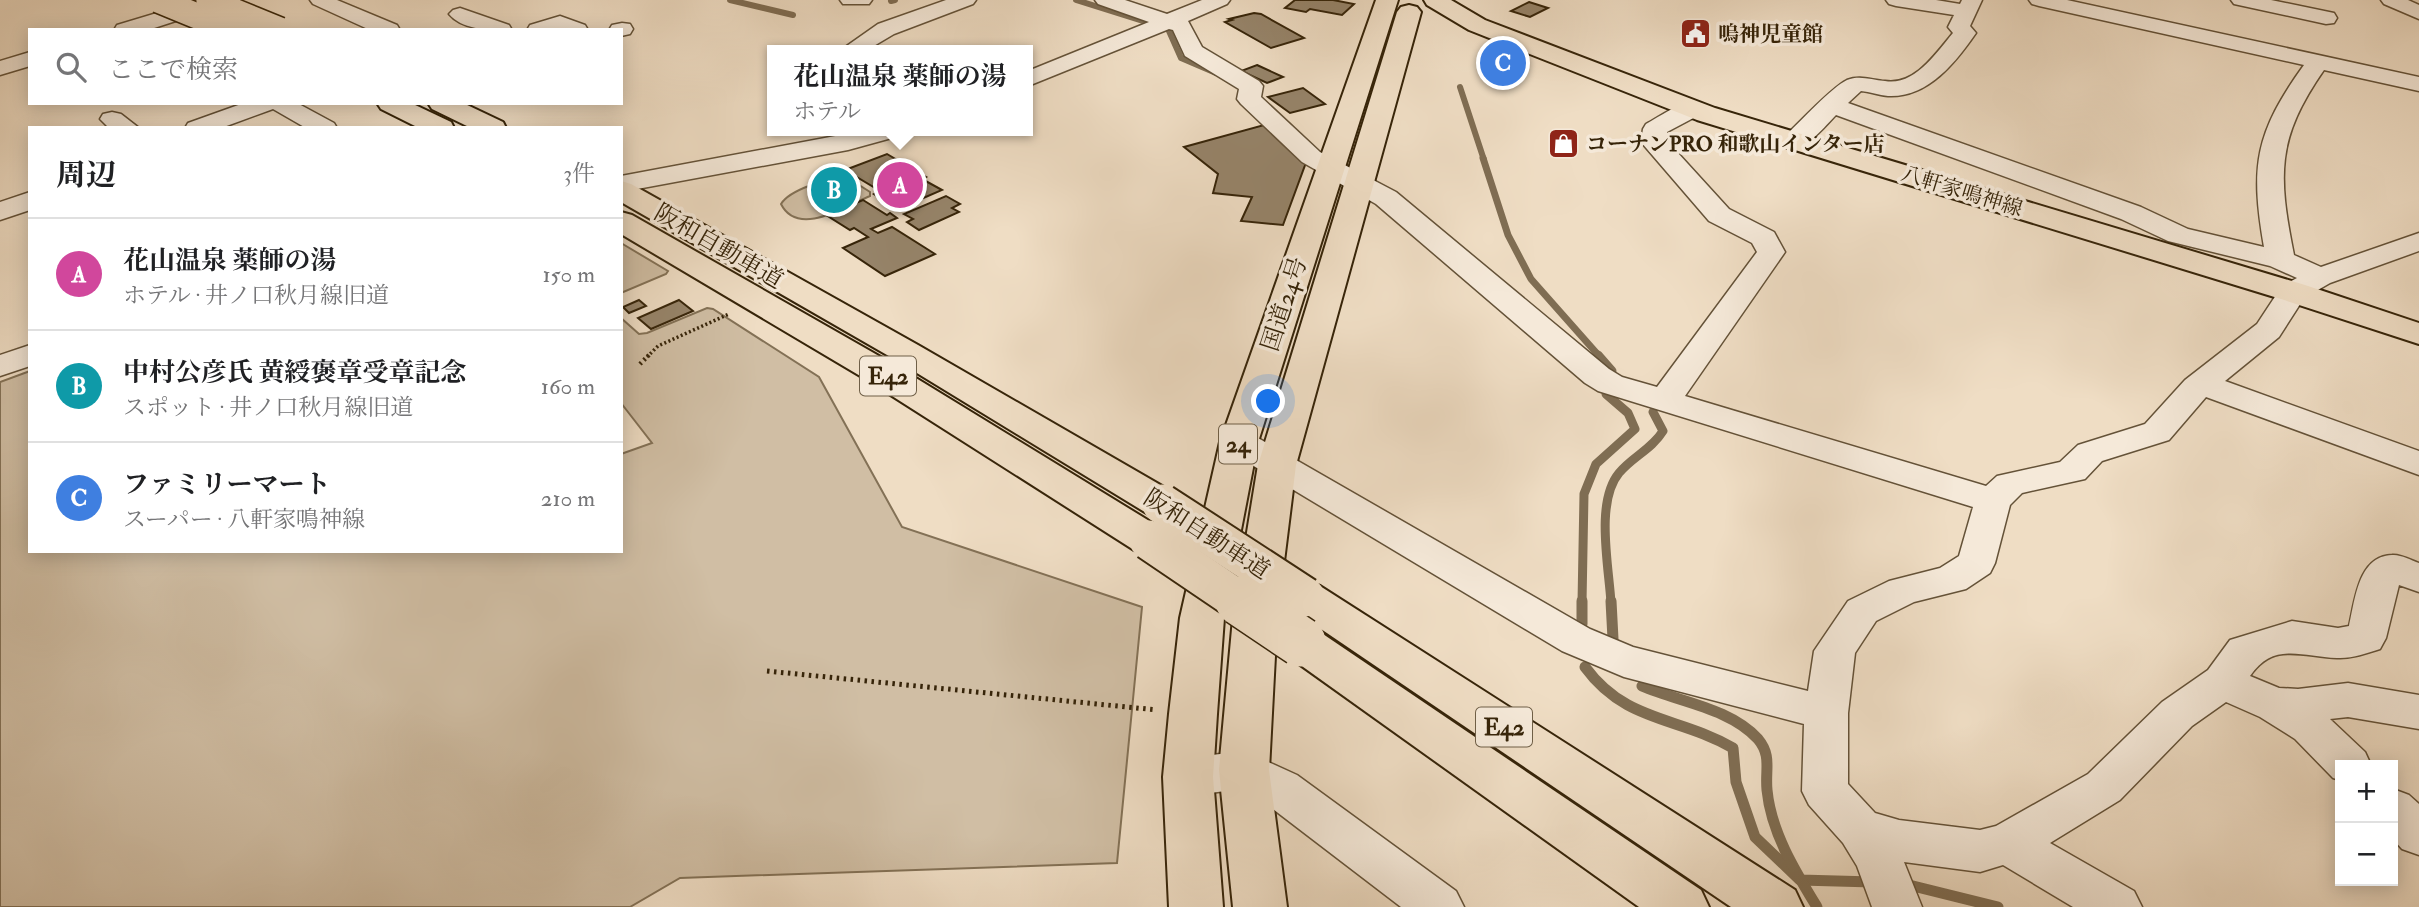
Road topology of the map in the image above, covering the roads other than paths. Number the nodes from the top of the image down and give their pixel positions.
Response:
1 (158, 0) edge
2 (207, 0) edge
3 (220, 0) edge
4 (320, 0) edge
5 (850, 0) edge
6 (862, 0) edge
7 (966, 0) edge
8 (1105, 0) edge
9 (1220, 0) edge
10 (1387, 0) edge
11 (1413, 0) edge
12 (1435, 0) edge
13 (1896, 0) edge
14 (2039, 0) edge
15 (2241, 0) edge
16 (2391, 0) edge
17 (1969, 6) edge
18 (2332, 9) edge
19 (2419, 13) edge
20 (460, 15) dead end
21 (1170, 21) junction
22 (131, 28) edge
23 (226, 28) edge
24 (274, 28) edge
25 (376, 28) edge
26 (496, 28) edge
27 (544, 28) edge
28 (573, 28) edge
29 (860, 45) edge
30 (28, 60) edge
31 (2309, 62) junction
32 (0, 68) edge
33 (1033, 77) edge
34 (2419, 84) edge
35 (262, 105) edge
36 (283, 105) edge
37 (394, 105) edge
38 (445, 105) edge
39 (1831, 105) junction
40 (1692, 109) junction
41 (203, 126) edge
42 (321, 126) edge
43 (437, 126) edge
44 (489, 126) edge
45 (855, 137) edge
46 (1795, 140) junction
47 (1344, 173) junction
48 (626, 199) edge
49 (28, 201) edge
50 (0, 212) edge
51 (2419, 241) edge
52 (2280, 260) junction
53 (2306, 284) junction
54 (2419, 334) edge
55 (28, 356) edge
56 (0, 366) edge
57 (2202, 384) junction
58 (1666, 399) junction
59 (1239, 442) junction
60 (2419, 464) edge
61 (1277, 465) junction
62 (1993, 501) junction
63 (2419, 578) edge
64 (1303, 619) junction
65 (2223, 682) junction
66 (2275, 705) junction
67 (2419, 712) edge
68 (1826, 713) junction
69 (2344, 760) edge
70 (1244, 770) junction
71 (1188, 777) junction
72 (2398, 814) edge
73 (2419, 835) edge
74 (1869, 843) junction
75 (2008, 843) junction
76 (1196, 907) edge
77 (1260, 907) edge
78 (1439, 907) edge
79 (1682, 907) edge
80 (1776, 907) edge
81 (1897, 907) edge
82 (2117, 907) edge

1 - 23 main road, bridge
2 - 24 main road, bridge
3 - 22 street
4 - 25 street
5 - 6 street
7 - 29 street
8 - 21 street
9 - 21 street
10 - 47 main road, 国道24号 / 24
11 - 47 main road, 国道24号 / 24
12 - 40 main road, 八軒家鳴神線
13 - 17 street
14 - 31 street
15 - 18 street
16 - 19 street
17 - 39 street
18 - 31 street
20 - 26 street
21 - 33 street
21 - 47 street
27 - 28 street
30 - 32 street
31 - 34 street
31 - 52 street
35 - 41 street
36 - 42 street
37 - 43 main road
38 - 44 main road
39 - 46 street
39 - 52 street
40 - 46 main road, 八軒家鳴神線
40 - 58 street
45 - 48 street
46 - 53 main road, 八軒家鳴神線
47 - 58 street
47 - 59 main road, 国道24号 / 24
47 - 61 main road, 国道24号 / 24
48 - 64 main road, 阪和自動車道 / E42, bridge
49 - 50 street
51 - 53 street
52 - 53 street
53 - 54 main road, 八軒家鳴神線
53 - 57 street
55 - 56 street
57 - 60 street
57 - 62 street
58 - 62 street
59 - 61 street
59 - 71 main road, 国道24号 / 24
61 - 68 street
61 - 70 main road, 国道24号 / 24
62 - 68 street
63 - 65 street
64 - 79 main road, 阪和自動車道 / E42
64 - 80 main road, 阪和自動車道 / E42
65 - 66 street
65 - 75 street
66 - 67 street
66 - 69 street
68 - 74 street
70 - 71 street
70 - 77 main road, 国道24号 / 24
70 - 78 street
71 - 76 main road, 国道24号 / 24
72 - 73 street
74 - 75 street
74 - 81 street
75 - 82 street

